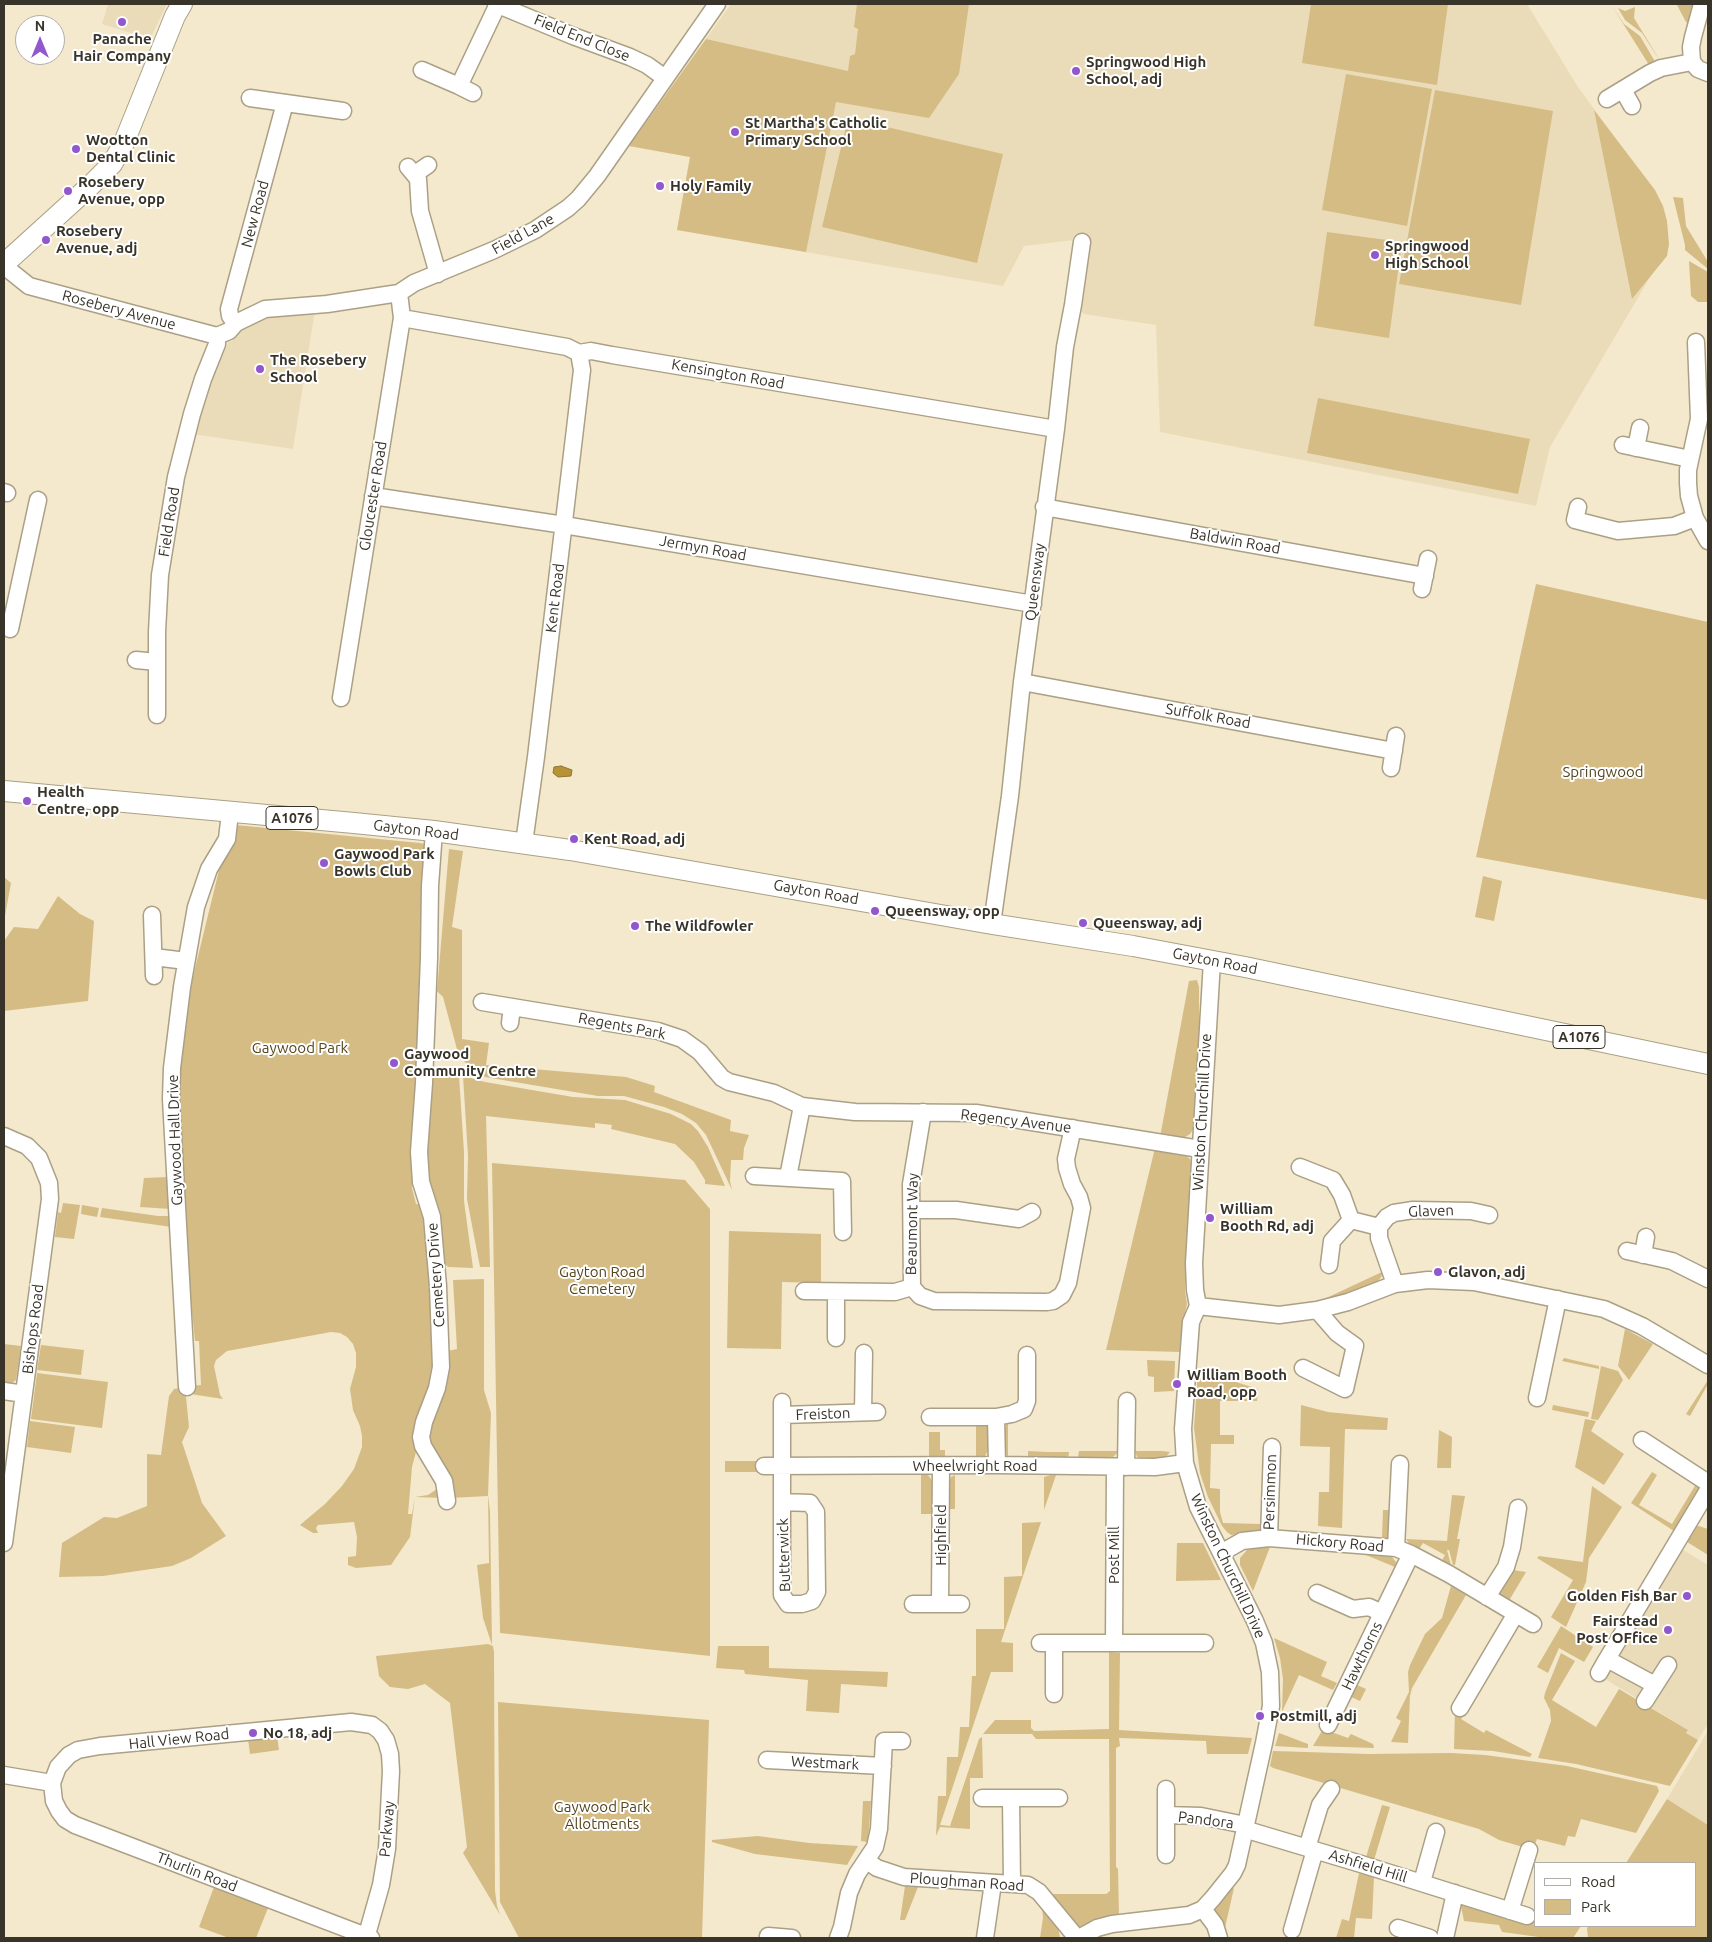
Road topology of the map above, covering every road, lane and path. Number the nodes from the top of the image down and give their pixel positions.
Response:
1 (182, 4) edge
2 (497, 4) edge
3 (717, 4) edge
4 (1702, 4) edge
5 (1692, 62) junction
6 (422, 70) dead end
7 (1708, 74) edge
8 (665, 78) junction
9 (1622, 90) junction
10 (250, 98) dead end
11 (1607, 99) dead end
12 (285, 103) junction
13 (1632, 106) dead end
14 (343, 111) dead end
15 (417, 168) dead end
16 (1082, 242) dead end
17 (4, 265) edge
18 (438, 274) junction
19 (400, 293) junction
20 (402, 318) junction
21 (236, 323) junction
22 (217, 336) junction
23 (1696, 342) dead end
24 (579, 353) junction
25 (1703, 363) edge
26 (1640, 428) dead end
27 (1056, 430) junction
28 (1690, 459) junction
29 (373, 496) junction
30 (38, 500) dead end
31 (1044, 507) junction
32 (1695, 518) junction
33 (1575, 520) dead end
34 (564, 524) junction
35 (1708, 541) edge
36 (1428, 559) dead end
37 (1032, 604) junction
38 (9, 605) edge
39 (10, 629) dead end
40 (136, 660) dead end
41 (157, 662) junction
42 (1022, 682) junction
43 (341, 698) dead end
44 (157, 715) dead end
45 (1391, 768) dead end
46 (4, 791) edge
47 (230, 813) junction
48 (434, 831) junction
49 (524, 843) junction
50 (152, 915) dead end
51 (992, 924) junction
52 (154, 957) junction
53 (186, 961) junction
54 (1212, 961) junction
55 (154, 976) dead end
56 (482, 1002) dead end
57 (1708, 1064) edge
58 (774, 1093) joint
59 (802, 1106) junction
60 (923, 1112) junction
61 (1073, 1128) junction
62 (4, 1136) edge
63 (1200, 1149) junction
64 (1300, 1167) dead end
65 (754, 1176) dead end
66 (788, 1177) junction
67 (912, 1210) junction
68 (1032, 1212) dead end
69 (1489, 1215) dead end
70 (1351, 1220) junction
71 (1380, 1227) junction
72 (843, 1232) dead end
73 (1646, 1238) dead end
74 (1627, 1252) dead end
75 (1644, 1255) junction
76 (1329, 1265) dead end
77 (1708, 1279) edge
78 (1395, 1284) junction
79 (912, 1287) junction
80 (804, 1291) dead end
81 (836, 1292) junction
82 (1558, 1299) junction
83 (1198, 1306) junction
84 (1317, 1310) junction
85 (836, 1338) dead end
86 (864, 1353) dead end
87 (1027, 1355) dead end
88 (1708, 1365) edge
89 (1303, 1368) dead end
90 (187, 1387) dead end
91 (4, 1391) edge
92 (24, 1394) junction
93 (1537, 1398) dead end
94 (1127, 1401) dead end
95 (996, 1416) junction
96 (930, 1417) dead end
97 (1642, 1440) dead end
98 (1272, 1447) dead end
99 (1185, 1462) junction
100 (1400, 1464) dead end
101 (997, 1465) junction
102 (764, 1466) dead end
103 (783, 1466) junction
104 (941, 1466) junction
105 (1120, 1467) junction
106 (1708, 1483) edge
107 (1708, 1490) edge
108 (447, 1501) dead end
109 (782, 1502) junction
110 (1518, 1508) dead end
111 (1269, 1538) junction
112 (4, 1543) edge
113 (1404, 1551) junction
114 (1221, 1553) junction
115 (1316, 1593) dead end
116 (1487, 1597) junction
117 (913, 1604) dead end
118 (940, 1604) junction
119 (962, 1604) dead end
120 (1382, 1613) junction
121 (1515, 1614) junction
122 (1533, 1624) dead end
123 (1114, 1643) junction
124 (1194, 1648) dead end
125 (1668, 1665) dead end
126 (1049, 1685) dead end
127 (1655, 1686) junction
128 (1645, 1701) dead end
129 (1460, 1708) dead end
130 (372, 1725) joint
131 (1328, 1725) dead end
132 (902, 1741) dead end
133 (768, 1760) dead end
134 (883, 1766) junction
135 (4, 1776) edge
136 (52, 1783) junction
137 (1166, 1789) dead end
138 (1331, 1789) dead end
139 (982, 1798) dead end
140 (1011, 1798) junction
141 (1059, 1798) dead end
142 (1166, 1815) junction
143 (1244, 1827) junction
144 (1438, 1841) dead end
145 (1311, 1849) junction
146 (1166, 1855) dead end
147 (1532, 1857) edge
148 (866, 1861) junction
149 (1422, 1882) junction
150 (993, 1883) junction
151 (1012, 1884) junction
152 (1455, 1893) junction
153 (1203, 1909) junction
154 (1510, 1912) junction
155 (1527, 1916) dead end
156 (1299, 1923) dead end
157 (1398, 1928) dead end
158 (768, 1936) dead end
159 (1419, 1937) edge
160 (368, 1938) edge
161 (792, 1938) edge
162 (838, 1938) edge
163 (985, 1938) edge
164 (1078, 1938) edge
165 (1219, 1938) edge
166 (1444, 1938) edge

1 - 17 main road
2 - 6 street
2 - 8 street, Field End Close
3 - 8 street, Field Lane
4 - 5 street
5 - 7 street
5 - 9 street
8 - 18 street, Field Lane
9 - 11 street
9 - 13 street
10 - 12 street
12 - 14 street
12 - 21 street, New Road
15 - 18 street
16 - 27 street, Queensway
17 - 22 street, Rosebery Avenue
18 - 19 street, Field Lane
19 - 20 street, Gloucester Road
19 - 21 street, Field Lane
20 - 24 street, Kensington Road
20 - 29 street, Gloucester Road
21 - 22 street
22 - 41 street, Field Road
23 - 25 street
24 - 27 street, Kensington Road
24 - 34 street, Kent Road
25 - 28 street
26 - 28 street
27 - 31 street, Queensway
28 - 32 street
29 - 34 street, Jermyn Road
29 - 43 street, Gloucester Road
30 - 38 street
31 - 36 street, Baldwin Road
31 - 37 street, Queensway
32 - 33 street
32 - 35 street
34 - 37 street, Jermyn Road
34 - 49 street, Kent Road
37 - 42 street, Queensway
38 - 39 street
40 - 41 street
41 - 44 street, Field Road
42 - 45 street, Suffolk Road
42 - 51 street, Queensway
46 - 47 main road, Gayton Road / A1076
47 - 48 main road, Gayton Road / A1076
47 - 53 street, Gaywood Hall Drive
48 - 49 main road, Gayton Road / A1076
48 - 108 street, Cemetery Drive
49 - 51 main road, Gayton Road / A1076
50 - 52 street
51 - 54 main road, Gayton Road / A1076
52 - 53 street
52 - 55 street
53 - 90 street, Gaywood Hall Drive
54 - 57 main road, Gayton Road / A1076
54 - 63 street, Winston Churchill Drive
56 - 58 street, Regents Park
58 - 59 street, Regency Avenue
59 - 60 street, Regency Avenue
59 - 66 street
60 - 61 street, Regency Avenue
60 - 67 street, Beaumont Way
61 - 63 street, Regency Avenue
61 - 79 street, Beaumont Way
62 - 92 street, Bishops Road
63 - 83 street, Winston Churchill Drive
64 - 70 street
65 - 66 street
66 - 72 street
67 - 68 street
67 - 79 street, Beaumont Way
69 - 71 street, Glaven
70 - 71 street
70 - 76 street
71 - 78 street
73 - 75 street
74 - 75 street
75 - 77 street
78 - 82 street
78 - 84 street
79 - 81 street
80 - 81 street
81 - 85 street
82 - 88 street
82 - 93 street
83 - 84 street
83 - 99 street, Winston Churchill Drive
84 - 89 street
86 - 103 street, Freiston
87 - 95 street
91 - 92 street
92 - 112 street, Bishops Road
94 - 105 street, Post Mill
95 - 96 street
95 - 101 street
97 - 106 street
98 - 111 street, Persimmon
99 - 105 street, Wheelwright Road
99 - 114 street, Winston Churchill Drive
100 - 113 street
101 - 104 street, Wheelwright Road
101 - 105 street, Wheelwright Road
102 - 103 street, Wheelwright Road
103 - 104 street, Wheelwright Road
103 - 109 street, Butterwick
104 - 118 street, Highfield
105 - 123 street, Post Mill
107 - 127 street
109 - 109 street, Butterwick
110 - 116 street
111 - 113 street, Hickory Road
111 - 114 street, Hickory Road
113 - 116 street, Hickory Road
113 - 120 street, Hawthorns
114 - 143 street, Winston Churchill Drive
115 - 120 street, Hawthorns
116 - 121 street, Hickory Road
117 - 118 street
118 - 119 street
120 - 131 street, Hawthorns
121 - 122 street, Hickory Road
121 - 129 street
123 - 124 street
123 - 126 street
125 - 127 street
127 - 128 street
130 - 136 street, Hall View Road
130 - 160 street, Parkway
132 - 134 street
133 - 134 street, Westmark
134 - 148 street
135 - 136 street
136 - 160 street, Thurlin Road
137 - 142 street, Pandora
138 - 145 street, Ashfield Hill
139 - 140 street
140 - 141 street
140 - 151 street
142 - 143 street, Pandora
142 - 146 street, Pandora
143 - 145 street, Ashfield Hill
143 - 153 street, Winston Churchill Drive
144 - 149 street, Ashfield Hill
145 - 149 street, Ashfield Hill
145 - 156 street, Ashfield Hill
147 - 154 street
148 - 150 street, Ploughman Road
148 - 162 street
149 - 152 street, Ashfield Hill
150 - 151 street, Ploughman Road
150 - 163 street
151 - 164 street, Ploughman Road
152 - 154 street, Ashfield Hill
152 - 166 street
153 - 164 street
153 - 165 street
154 - 155 street, Ashfield Hill
157 - 159 street
158 - 161 street

